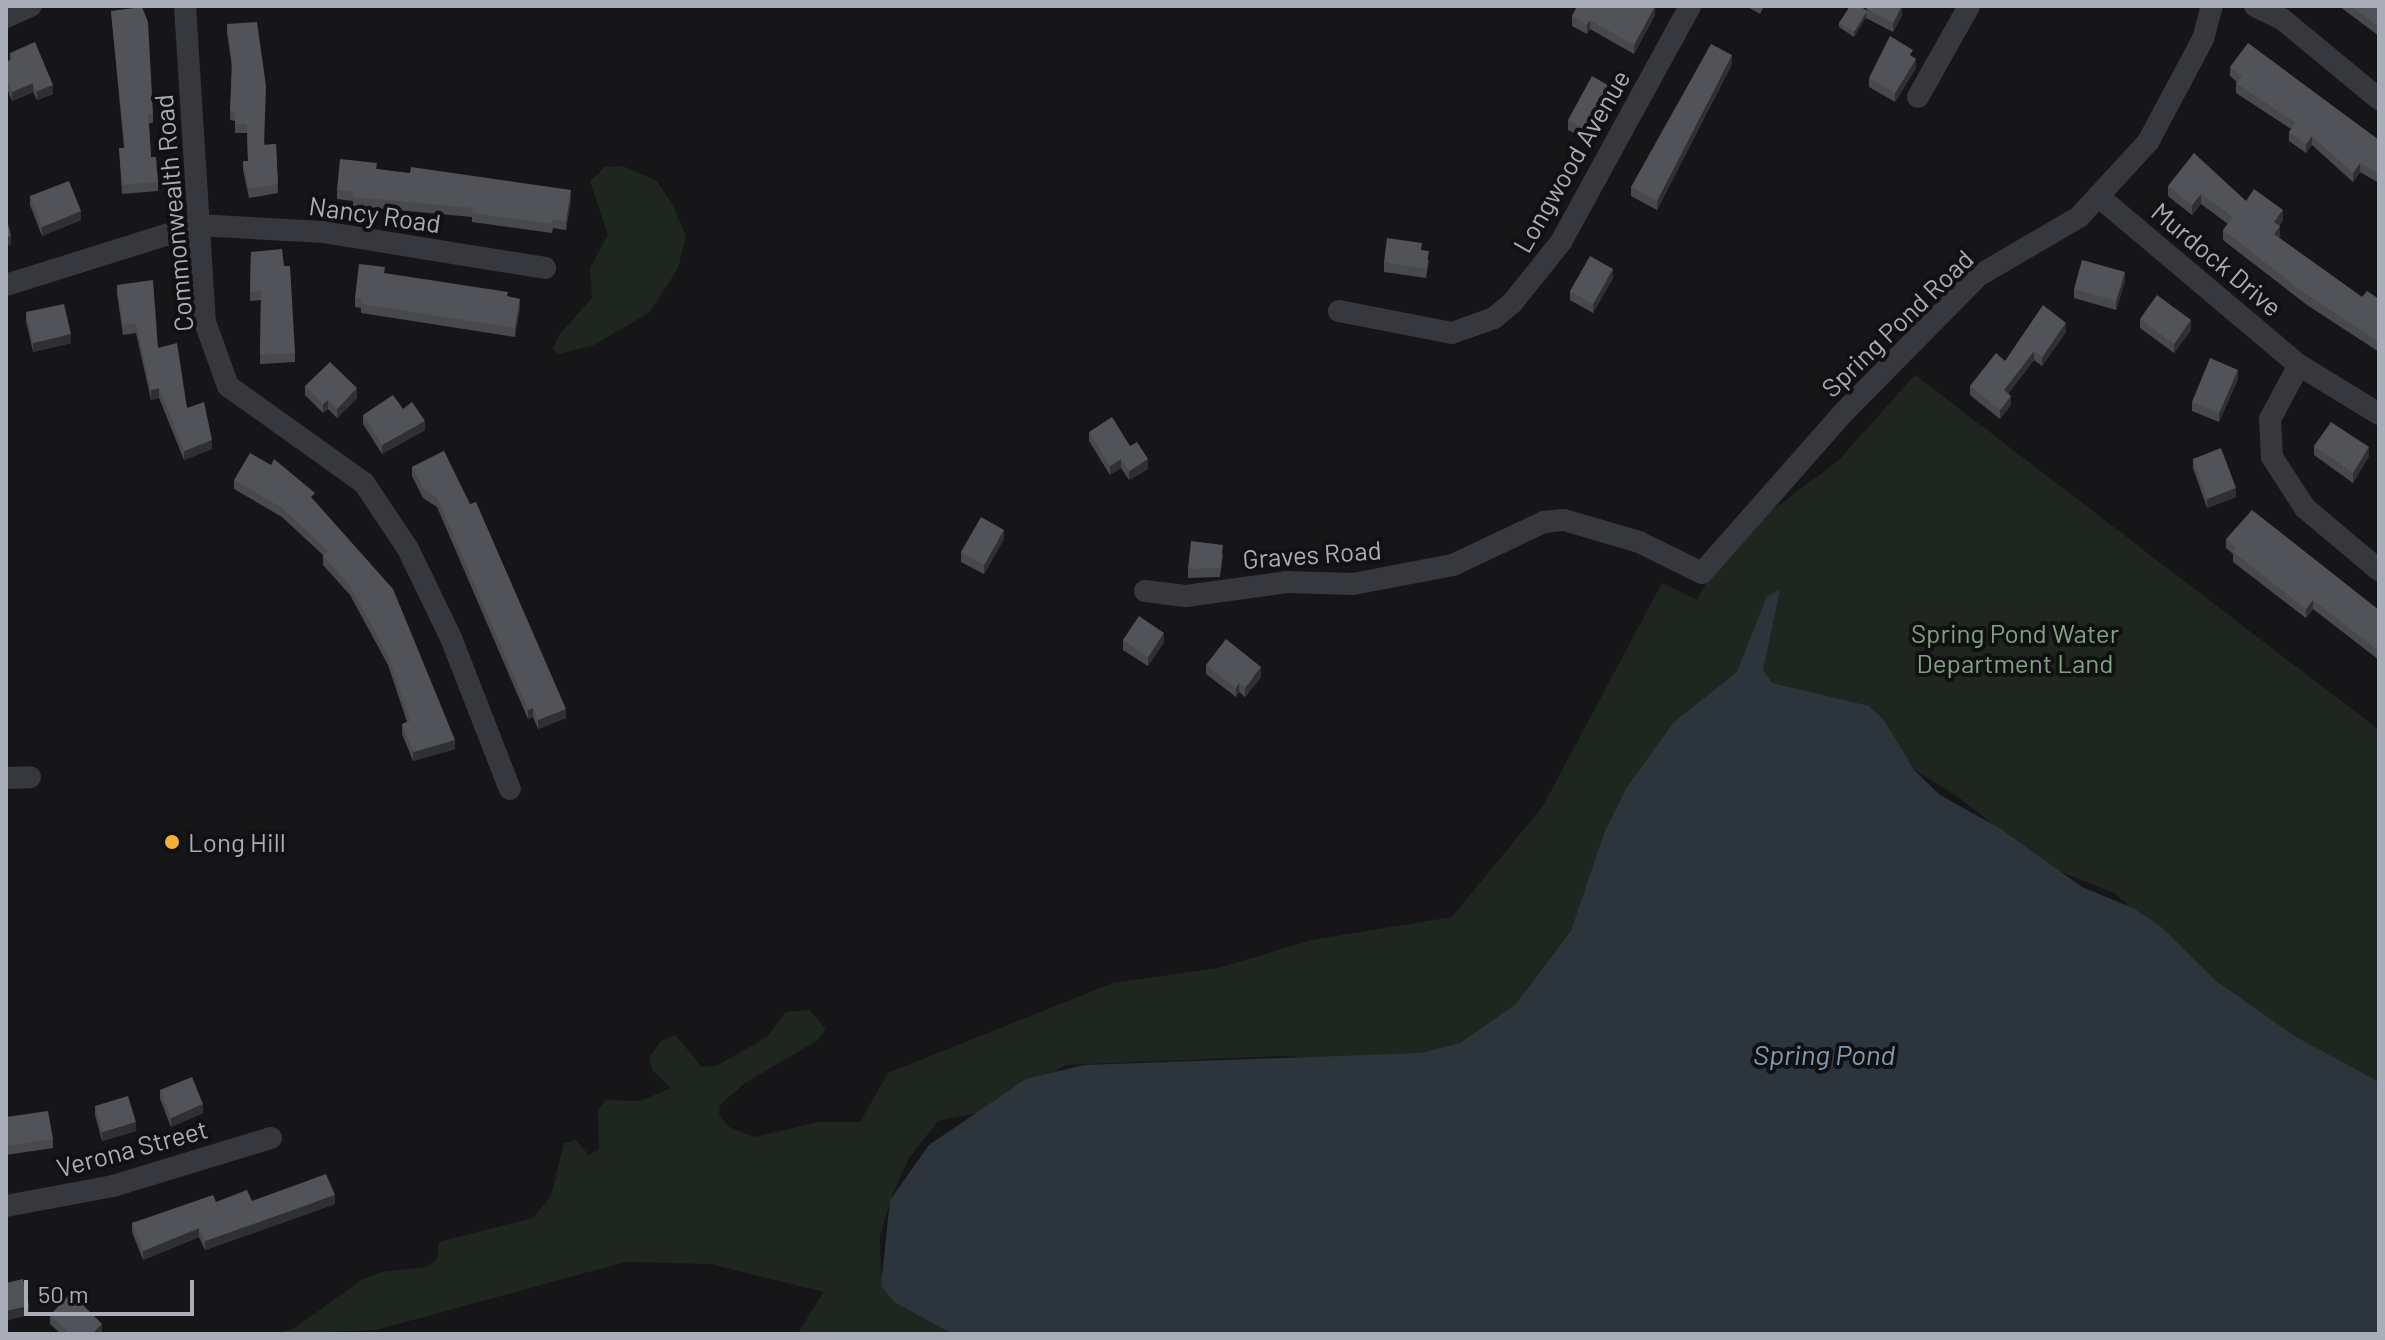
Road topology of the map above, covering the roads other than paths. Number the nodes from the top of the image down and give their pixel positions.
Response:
1 (31, 6) edge
2 (185, 6) edge
3 (1690, 6) edge
4 (1969, 6) edge
5 (2212, 6) edge
6 (2255, 6) edge
7 (6, 17) edge
8 (1918, 97) dead end
9 (2379, 99) edge
10 (2098, 196) junction
11 (197, 225) junction
12 (545, 268) dead end
13 (6, 285) edge
14 (1339, 311) dead end
15 (2299, 365) junction
16 (2379, 414) edge
17 (2379, 570) edge
18 (1702, 573) joint
19 (1145, 591) dead end
20 (30, 777) dead end
21 (6, 778) edge
22 (510, 789) dead end
23 (271, 1138) dead end
24 (6, 1206) edge

1 - 7 street
2 - 11 street, Commonwealth Road
3 - 14 street, Longwood Avenue
4 - 8 street
5 - 10 street, Spring Pond Road
6 - 9 street
10 - 15 street, Murdock Drive
10 - 18 street, Spring Pond Road
11 - 12 street, Nancy Road
11 - 13 street
11 - 22 street, Commonwealth Road
15 - 16 street, Murdock Drive
15 - 17 street
18 - 19 street, Graves Road
20 - 21 street
23 - 24 street, Verona Street

